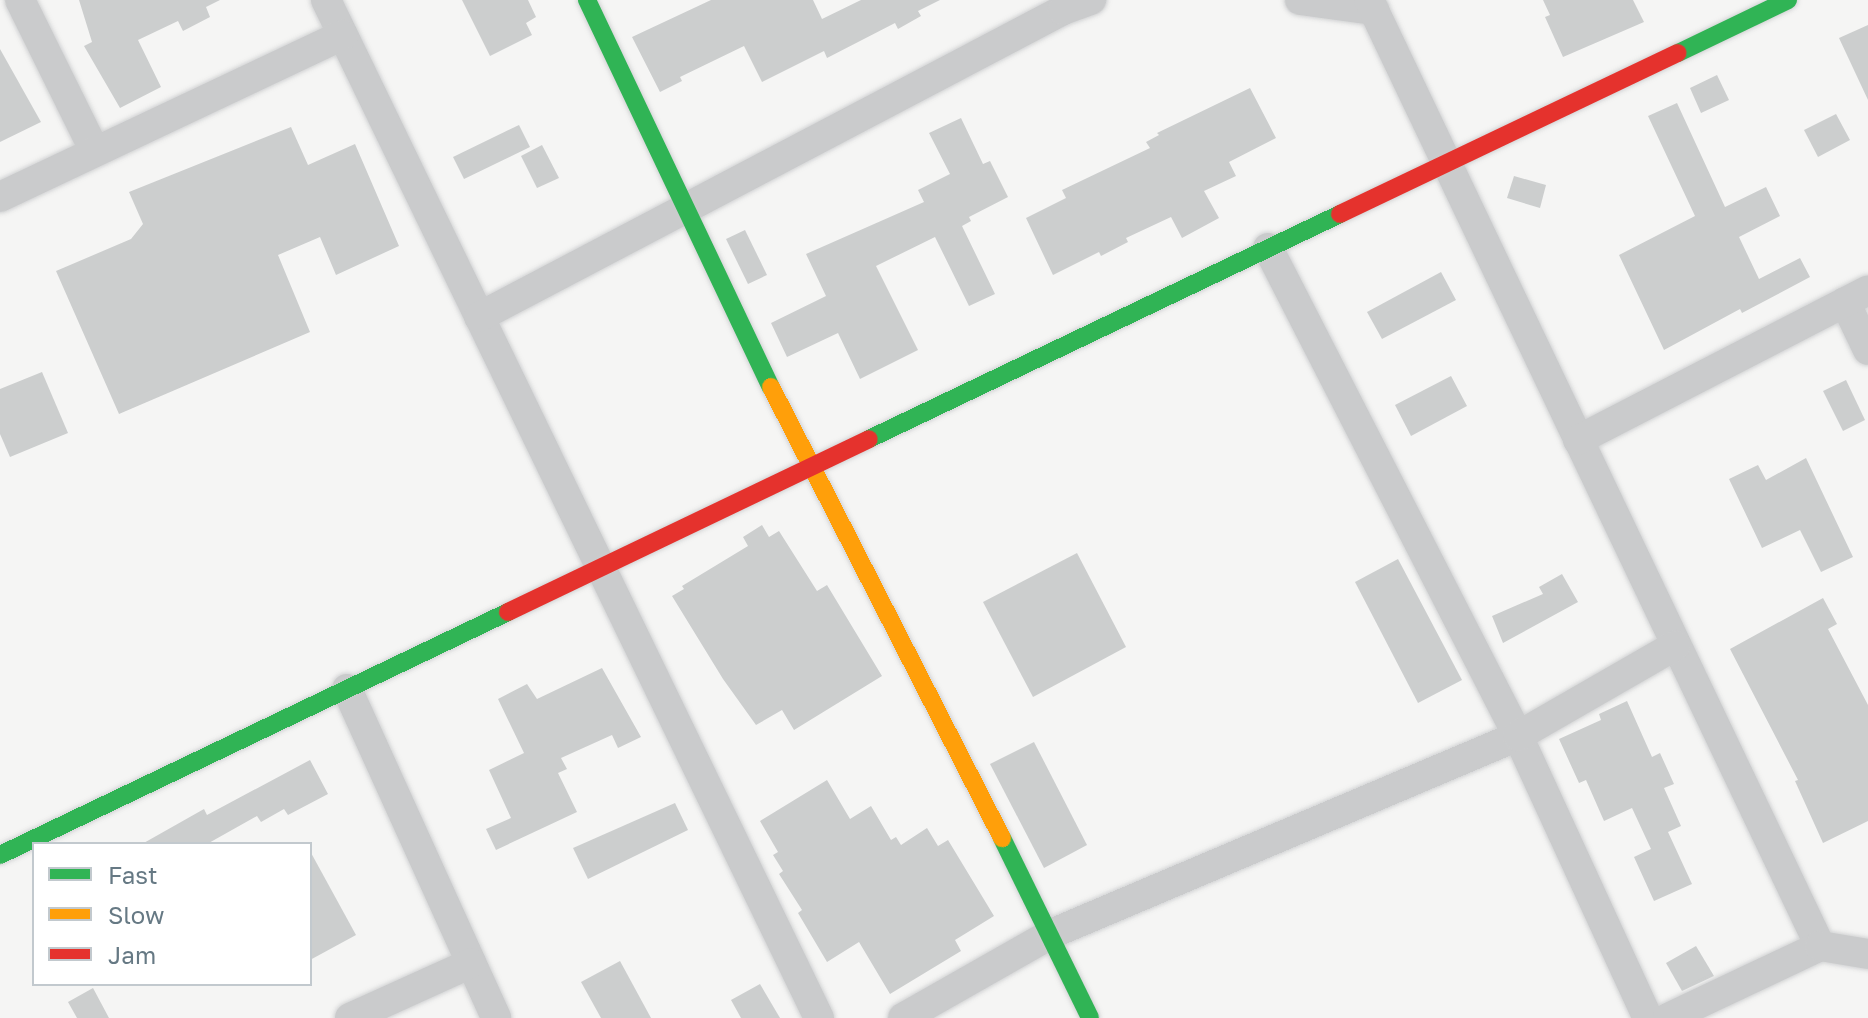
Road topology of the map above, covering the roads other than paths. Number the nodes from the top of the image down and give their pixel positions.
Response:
1 (20, 0) edge
2 (326, 0) edge
3 (1300, 0) edge
4 (1788, 0) edge
5 (1071, 3) edge
6 (599, 4) edge
7 (1372, 5) edge
8 (343, 35) junction
9 (94, 150) junction
10 (1447, 163) junction
11 (0, 197) edge
12 (684, 209) junction
13 (1268, 248) junction
14 (1856, 296) edge
15 (479, 317) junction
16 (1868, 350) edge
17 (1578, 440) junction
18 (811, 468) junction
19 (602, 567) junction
20 (1676, 645) junction
21 (347, 689) junction
22 (1518, 736) junction
23 (0, 855) edge
24 (1051, 934) junction
25 (1820, 946) junction
26 (1868, 954) edge
27 (471, 963) junction
28 (350, 1018) edge
29 (496, 1018) edge
30 (819, 1018) edge
31 (903, 1018) edge
32 (1090, 1018) edge
33 (1648, 1018) edge
34 (1668, 1018) edge

1 - 9 street
2 - 8 street
3 - 7 street
4 - 10 street
5 - 12 street
6 - 12 street
7 - 10 street
8 - 9 street
8 - 15 street
9 - 11 street
10 - 13 street
10 - 17 street
12 - 15 street
12 - 18 street
13 - 18 street
13 - 22 street
14 - 16 street
14 - 17 street
15 - 19 street
17 - 20 street
18 - 19 street
18 - 24 street
19 - 21 street
19 - 30 street
20 - 22 street
20 - 25 street
21 - 23 street
21 - 27 street
22 - 24 street
22 - 33 street
24 - 31 street
24 - 32 street
25 - 26 street
25 - 34 street
27 - 28 street
27 - 29 street

